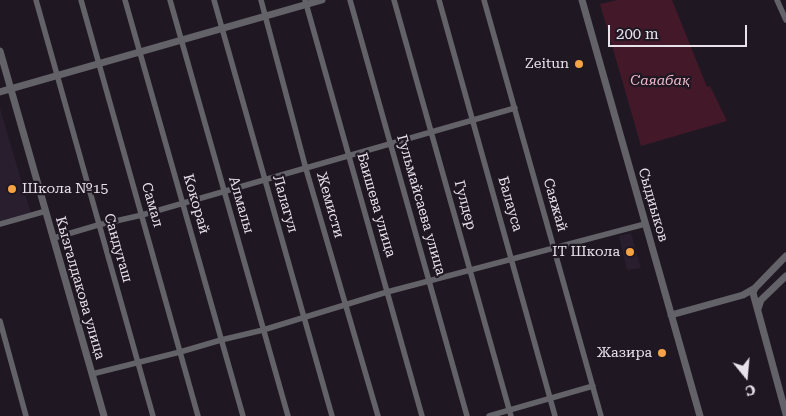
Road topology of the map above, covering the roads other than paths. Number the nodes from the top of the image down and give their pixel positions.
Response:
1 (36, 0) edge
2 (81, 0) edge
3 (124, 0) edge
4 (170, 0) edge
5 (214, 0) edge
6 (261, 0) edge
7 (322, 0) edge
8 (350, 0) edge
9 (394, 0) edge
10 (439, 0) edge
11 (484, 0) edge
12 (582, 0) edge
13 (778, 0) edge
14 (306, 2) edge
15 (266, 16) junction
16 (786, 20) edge
17 (222, 29) junction
18 (181, 40) junction
19 (0, 50) edge
20 (139, 52) junction
21 (98, 64) junction
22 (58, 76) junction
23 (11, 89) junction
24 (0, 92) edge
25 (515, 108) junction
26 (473, 120) junction
27 (432, 131) junction
28 (391, 144) junction
29 (350, 156) junction
30 (306, 169) junction
31 (265, 180) junction
32 (224, 192) junction
33 (183, 204) junction
34 (46, 211) junction
35 (142, 216) junction
36 (0, 224) edge
37 (645, 224) junction
38 (98, 225) junction
39 (54, 238) junction
40 (554, 248) junction
41 (786, 256) edge
42 (512, 260) junction
43 (470, 270) junction
44 (786, 276) edge
45 (429, 282) junction
46 (754, 288) junction
47 (388, 292) junction
48 (743, 295) junction
49 (765, 296) junction
50 (754, 297) junction
51 (345, 304) junction
52 (757, 310) junction
53 (671, 315) junction
54 (305, 317) junction
55 (0, 321) edge
56 (263, 330) junction
57 (221, 340) junction
58 (180, 352) junction
59 (138, 363) junction
60 (92, 374) junction
61 (593, 386) junction
62 (550, 399) junction
63 (510, 413) edge
64 (786, 414) edge
65 (26, 416) edge
66 (104, 416) edge
67 (153, 416) edge
68 (198, 416) edge
69 (243, 416) edge
70 (288, 416) edge
71 (332, 416) edge
72 (378, 416) edge
73 (422, 416) edge
74 (466, 416) edge
75 (489, 416) edge
76 (555, 416) edge
77 (601, 416) edge
78 (700, 416) edge

1 - 22 street, Сандугаш
2 - 21 street, Самал
3 - 20 street, Кокорай
4 - 18 street, Алмалы
5 - 17 street, Лалагул
6 - 15 street, Жемисти
7 - 14 street
8 - 28 street, Гульмайсаева улица
9 - 27 street, Гулдер
10 - 26 street, Балауса
11 - 25 street, Саяжай
12 - 37 street, Сыдиыков
13 - 16 street
14 - 15 street
14 - 29 street, Баишева улица
15 - 17 street
15 - 30 street, Жемисти
17 - 18 street
17 - 31 street, Лалагул
18 - 20 street
18 - 32 street, Алмалы
19 - 23 street, Кызгалдакова улица
20 - 21 street
20 - 33 street, Кокорай
21 - 22 street
21 - 35 street, Самал
22 - 23 street
22 - 38 street, Сандугаш
23 - 24 street
23 - 34 street, Кызгалдакова улица
25 - 26 street
25 - 40 street, Саяжай
26 - 27 street
26 - 42 street, Балауса
27 - 28 street
27 - 43 street, Гулдер
28 - 29 street
28 - 45 street, Гульмайсаева улица
29 - 30 street
29 - 47 street, Баишева улица
30 - 31 street
30 - 51 street, Жемисти
31 - 32 street
31 - 54 street, Лалагул
32 - 33 street
32 - 56 street, Алмалы
33 - 35 street
33 - 57 street, Кокорай
34 - 36 street
34 - 39 street, Кызгалдакова улица
35 - 38 street
35 - 58 street, Самал
37 - 40 street
37 - 53 street, Сыдиыков
38 - 39 street
38 - 59 street, Сандугаш
39 - 60 street, Кызгалдакова улица
40 - 42 street
40 - 61 street, Саяжай
41 - 46 street
42 - 43 street
42 - 62 street, Балауса
43 - 45 street
43 - 63 street, Гулдер
44 - 49 street
45 - 47 street
45 - 74 street, Гульмайсаева улица
46 - 48 street
46 - 50 street
47 - 51 street
47 - 73 street, Баишева улица
48 - 50 street
48 - 53 street
49 - 50 street
49 - 52 street
50 - 52 street
51 - 54 street
51 - 72 street, Жемисти
52 - 64 street
53 - 78 street, Сыдиыков
54 - 56 street
54 - 71 street, Лалагул
55 - 65 street
56 - 57 street
56 - 70 street, Алмалы
57 - 58 street
57 - 69 street, Кокорай
58 - 59 street
58 - 68 street, Самал
59 - 60 street
59 - 67 street, Сандугаш
60 - 66 street, Кызгалдакова улица
61 - 62 street
61 - 77 street, Саяжай
62 - 63 street
62 - 76 street, Балауса
63 - 75 street

